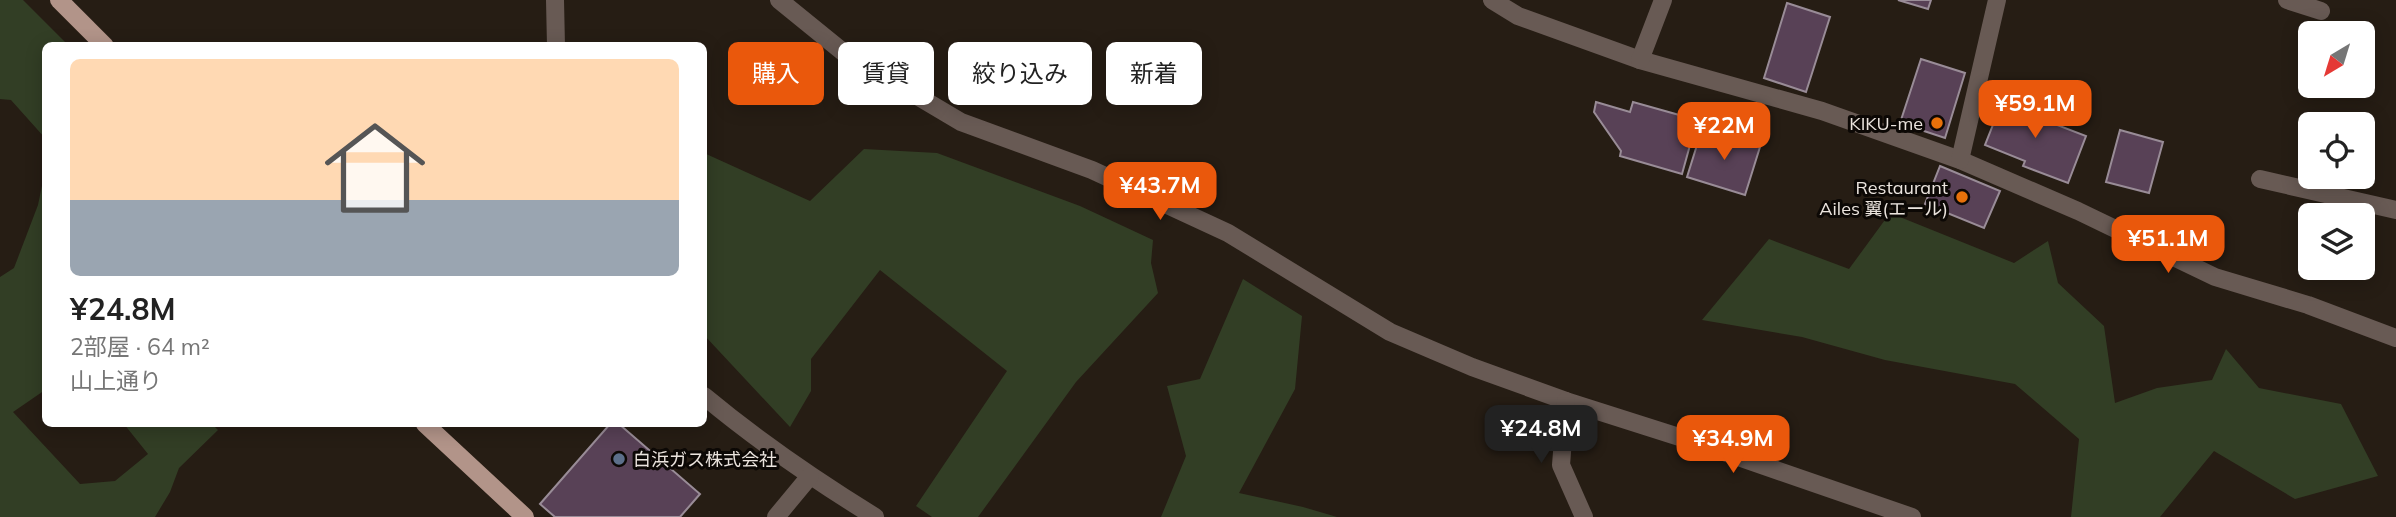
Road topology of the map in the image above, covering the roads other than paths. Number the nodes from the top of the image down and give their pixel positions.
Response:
1 (59, 0) edge
2 (555, 0) edge
3 (779, 0) edge
4 (1492, 0) edge
5 (1663, 0) edge
6 (1997, 0) edge
7 (2287, 0) edge
8 (2321, 10) dead end
9 (101, 42) edge
10 (556, 42) edge
11 (1640, 60) junction
12 (1960, 160) junction
13 (2260, 179) dead end
14 (2396, 210) edge
15 (2396, 338) edge
16 (707, 398) edge
17 (1566, 401) junction
18 (428, 427) edge
19 (810, 476) junction
20 (526, 517) edge
21 (776, 517) edge
22 (875, 517) edge
23 (1584, 517) edge
24 (1912, 517) edge

1 - 9 main road
2 - 10 street
3 - 17 street
4 - 11 street
5 - 11 street
6 - 12 street
7 - 8 street
11 - 12 street
12 - 15 street
13 - 14 street
16 - 19 street
17 - 23 street
17 - 24 street
18 - 20 main road
19 - 21 street
19 - 22 street

